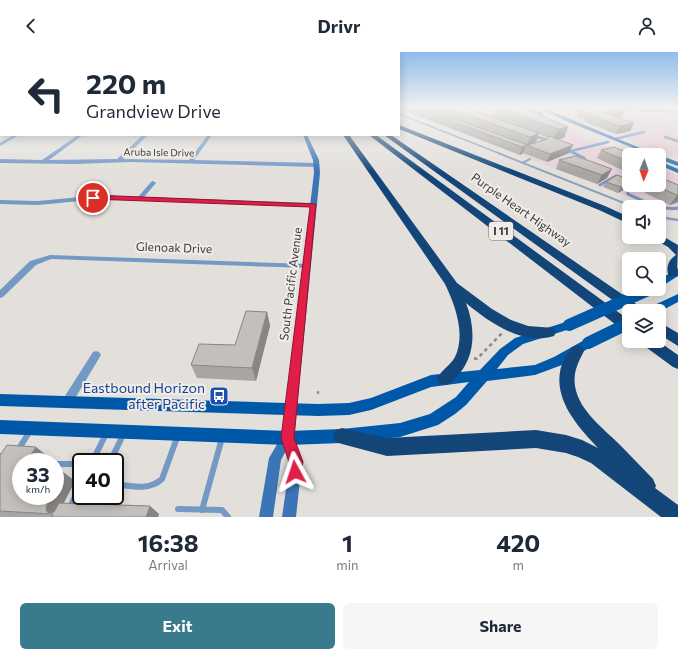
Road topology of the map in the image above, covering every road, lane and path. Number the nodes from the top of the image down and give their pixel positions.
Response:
1 (403, 129) edge
2 (578, 129) edge
3 (588, 129) edge
4 (644, 132) dead end
5 (529, 134) edge
6 (15, 136) edge
7 (80, 136) edge
8 (145, 136) edge
9 (209, 136) edge
10 (305, 136) edge
11 (347, 136) edge
12 (373, 136) edge
13 (389, 136) edge
14 (526, 137) edge
15 (665, 137) dead end
16 (615, 140) junction
17 (678, 141) edge
18 (540, 142) edge
19 (551, 142) edge
20 (608, 142) junction
21 (0, 145) edge
22 (563, 148) edge
23 (623, 148) edge
24 (636, 148) edge
25 (570, 151) junction
26 (584, 158) edge
27 (666, 159) edge
28 (119, 160) junction
29 (0, 161) edge
30 (43, 162) junction
31 (190, 162) junction
32 (678, 164) edge
33 (317, 165) junction
34 (666, 166) edge
35 (678, 170) edge
36 (616, 176) edge
37 (153, 183) dead end
38 (600, 185) dead end
39 (628, 192) edge
40 (139, 199) junction
41 (0, 202) edge
42 (314, 205) junction
43 (678, 208) edge
44 (622, 218) edge
45 (666, 236) edge
46 (678, 240) edge
47 (666, 242) edge
48 (678, 252) edge
49 (678, 258) edge
50 (307, 266) junction
51 (675, 272) edge
52 (666, 281) edge
53 (451, 284) junction
54 (0, 295) edge
55 (634, 296) edge
56 (678, 298) edge
57 (627, 304) edge
58 (666, 304) edge
59 (622, 322) edge
60 (622, 327) edge
61 (505, 329) dead end
62 (549, 332) junction
63 (666, 332) edge
64 (678, 340) edge
65 (583, 347) junction
66 (658, 348) edge
67 (96, 355) dead end
68 (471, 357) dead end
69 (678, 363) edge
70 (482, 376) junction
71 (445, 379) junction
72 (0, 400) edge
73 (66, 402) junction
74 (291, 409) junction
75 (0, 427) edge
76 (32, 428) junction
77 (108, 431) junction
78 (125, 431) junction
79 (179, 434) junction
80 (223, 435) junction
81 (342, 436) junction
82 (288, 438) junction
83 (16, 453) edge
84 (97, 453) edge
85 (114, 453) edge
86 (124, 484) edge
87 (72, 503) edge
88 (178, 509) dead end
89 (202, 510) junction
90 (670, 511) edge
91 (65, 517) edge
92 (228, 517) edge
93 (266, 517) edge
94 (289, 517) edge

1 - 44 highway
2 - 20 street
3 - 16 street
4 - 16 lane
5 - 19 lane
6 - 21 street
7 - 30 street
8 - 28 street
9 - 31 street
10 - 33 street, South Pacific Avenue
11 - 53 highway
12 - 59 highway, I 11
13 - 57 highway, Purple Heart Highway / I 11
14 - 18 lane
15 - 17 lane
16 - 20 street
16 - 24 street
20 - 23 street
20 - 25 lane
22 - 25 lane
25 - 26 lane
27 - 32 street
28 - 30 street, Aruba Isle Drive
28 - 31 street, Aruba Isle Drive
29 - 30 street, Aruba Isle Drive
31 - 33 street, Aruba Isle Drive
33 - 42 street, South Pacific Avenue
34 - 35 street
36 - 38 lane
37 - 40 street
39 - 43 lane
40 - 41 street
40 - 42 street
42 - 50 street, South Pacific Avenue
45 - 46 highway
47 - 48 highway
49 - 51 highway
50 - 54 street, Glenoak Drive
50 - 74 street, South Pacific Avenue
51 - 52 main road
53 - 62 highway
53 - 71 highway
55 - 62 main road, bridge
56 - 58 main road
60 - 65 main road, bridge
61 - 68 path
62 - 70 main road
63 - 64 highway
65 - 70 main road
65 - 90 highway
66 - 69 highway
67 - 73 street
70 - 71 main road
70 - 81 main road
71 - 74 main road
72 - 73 main road
73 - 74 main road
74 - 82 street, South Pacific Avenue
75 - 76 main road
76 - 77 main road
76 - 83 lane
77 - 78 main road
77 - 84 lane
78 - 79 main road
78 - 85 lane
79 - 80 main road
79 - 86 lane
80 - 82 main road
80 - 89 lane
81 - 82 main road
81 - 90 highway
82 - 93 street, South Pacific Avenue
82 - 94 street, South Pacific Avenue
87 - 91 lane
88 - 89 lane
89 - 92 lane

